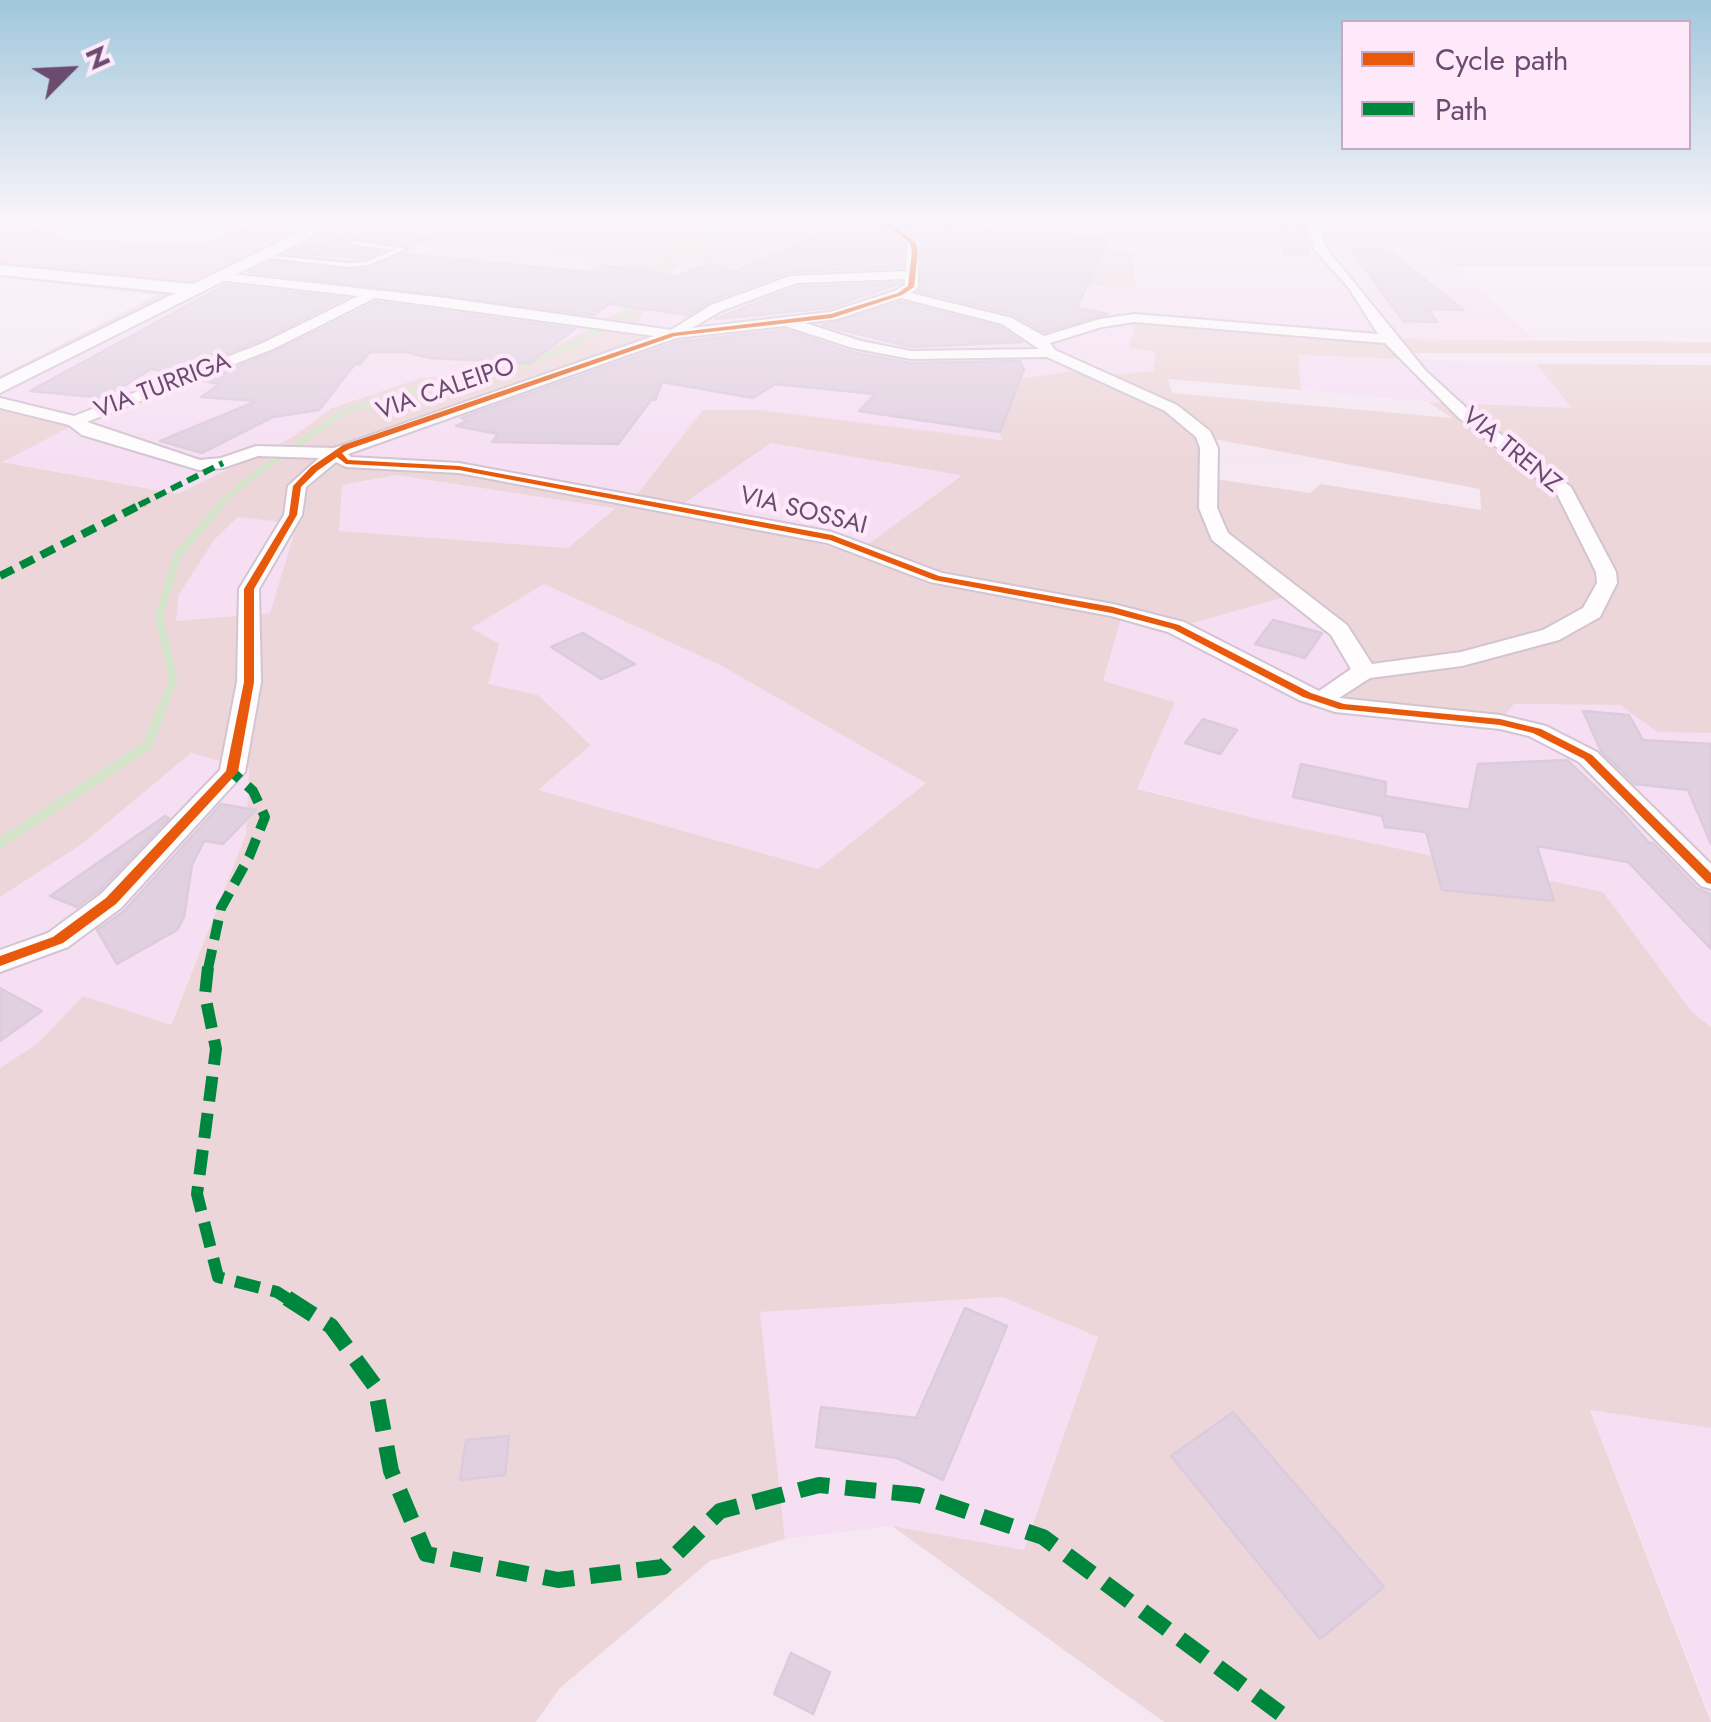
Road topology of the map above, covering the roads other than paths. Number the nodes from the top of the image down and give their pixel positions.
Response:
1 (175, 299) edge
2 (363, 299) edge
3 (413, 299) edge
4 (739, 299) edge
5 (883, 299) edge
6 (921, 299) edge
7 (1363, 299) edge
8 (787, 322) junction
9 (674, 334) junction
10 (1389, 339) junction
11 (1045, 347) junction
12 (0, 387) edge
13 (0, 402) edge
14 (74, 422) junction
15 (329, 452) junction
16 (1364, 672) junction
17 (1323, 701) junction
18 (1681, 850) junction
19 (1711, 853) edge
20 (1711, 880) edge
21 (0, 961) edge

1 - 12 main road
2 - 14 street, VIA TURRIGA
3 - 9 street
4 - 9 street
5 - 8 street, VIA CALEIPO
6 - 11 street
7 - 10 street, VIA TRENZ
8 - 9 street, VIA CALEIPO
8 - 11 street
9 - 15 street, VIA CALEIPO
10 - 11 street
10 - 16 street, VIA TRENZ
11 - 16 street
13 - 14 street, VIA TURRIGA
14 - 15 street, VIA CALEIPO
15 - 17 street, VIA SOSSAI
15 - 21 street
16 - 17 street, VIA TRENZ
17 - 18 street, VIA SOSSAI
18 - 19 street
18 - 20 street, VIA SOSSAI

